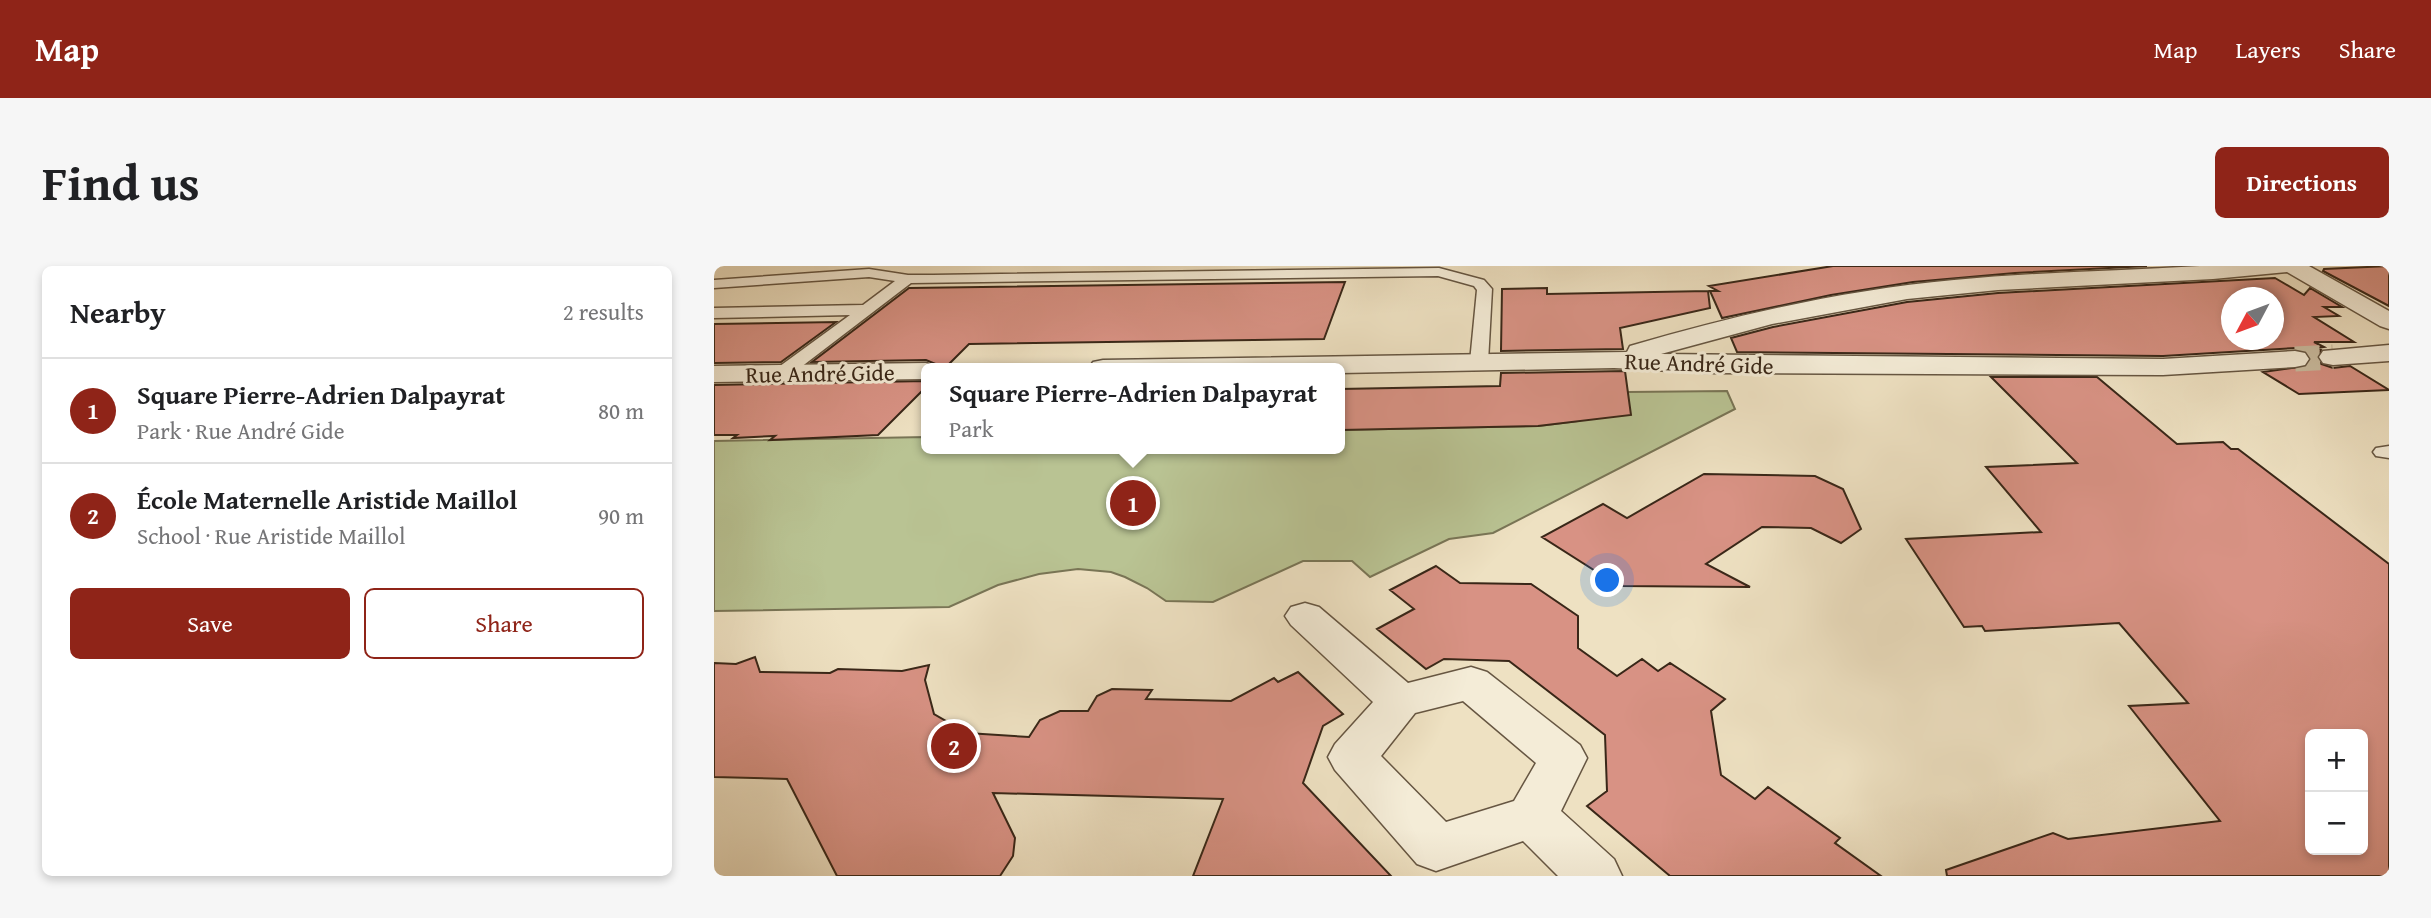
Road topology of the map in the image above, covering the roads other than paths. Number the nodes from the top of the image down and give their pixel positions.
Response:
1 (2284, 266) edge
2 (2293, 266) edge
3 (908, 279) junction
4 (714, 284) edge
5 (866, 310) junction
6 (714, 313) edge
7 (2389, 321) edge
8 (2389, 353) edge
9 (2333, 356) tunnel mouth
10 (2295, 359) tunnel mouth
11 (1614, 360) junction
12 (1479, 362) junction
13 (1345, 364) edge
14 (921, 371) edge
15 (782, 373) junction
16 (714, 374) edge
17 (1305, 617) dead end
18 (1400, 701) junction
19 (1532, 817) junction
20 (1595, 876) edge

1 - 11 street
2 - 7 street
3 - 4 lane
3 - 5 lane
3 - 12 lane
5 - 6 lane
5 - 15 lane
8 - 9 street
10 - 11 street, Rue André Gide
11 - 12 street, Rue André Gide
12 - 13 street, Rue André Gide
14 - 15 street, Rue André Gide
15 - 16 street, Rue André Gide
17 - 18 street
18 - 19 street
18 - 19 street
19 - 20 street

